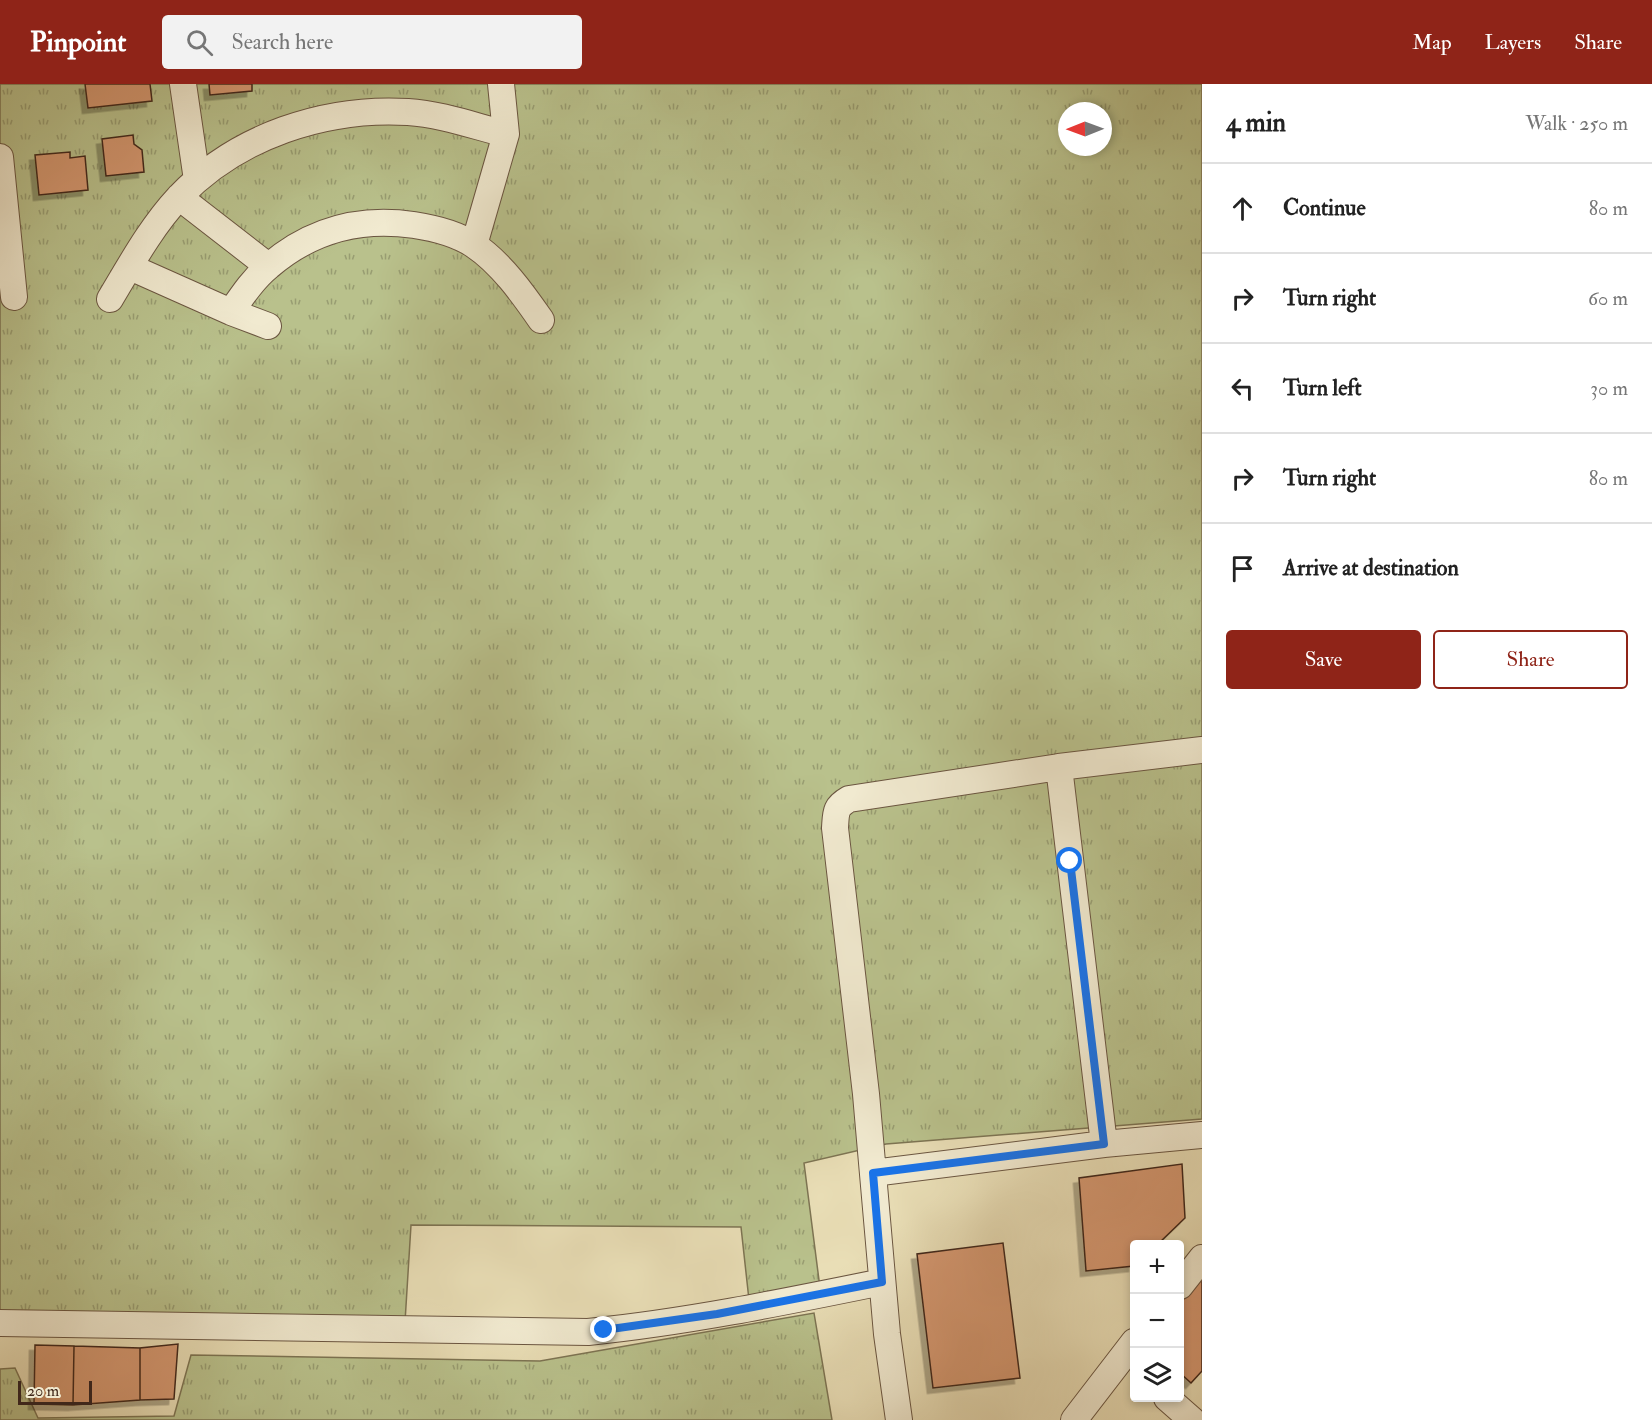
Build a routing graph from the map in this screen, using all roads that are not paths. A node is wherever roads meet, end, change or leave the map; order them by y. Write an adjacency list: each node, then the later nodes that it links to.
1 (183, 84): 5 (street)
2 (501, 84): 3 (street)
3 (506, 134): 5 (street); 8 (street)
4 (0, 157): 7 (street)
5 (197, 180): 6 (street)
6 (179, 197): 9 (street); 10 (street)
7 (3, 216): 11 (street)
8 (474, 245): 9 (street); 14 (street)
9 (268, 266): 13 (street)
10 (130, 267): 12 (street); 13 (street)
11 (14, 297)
12 (110, 299)
13 (231, 312): 15 (street)
14 (541, 320)
15 (268, 326)
16 (1202, 750): 17 (street)
17 (1059, 767): 19 (street); 20 (street)
18 (1202, 1135): 19 (street)
19 (1104, 1144): 20 (street)
20 (873, 1173): 23 (street)
21 (1202, 1258): 22 (street)
22 (1184, 1280)
23 (882, 1282): 24 (street); 27 (street)
24 (0, 1323)
25 (1130, 1356): 28 (street)
26 (1172, 1402): 29 (street)
27 (899, 1420)
28 (1074, 1420)
29 (1192, 1420)

